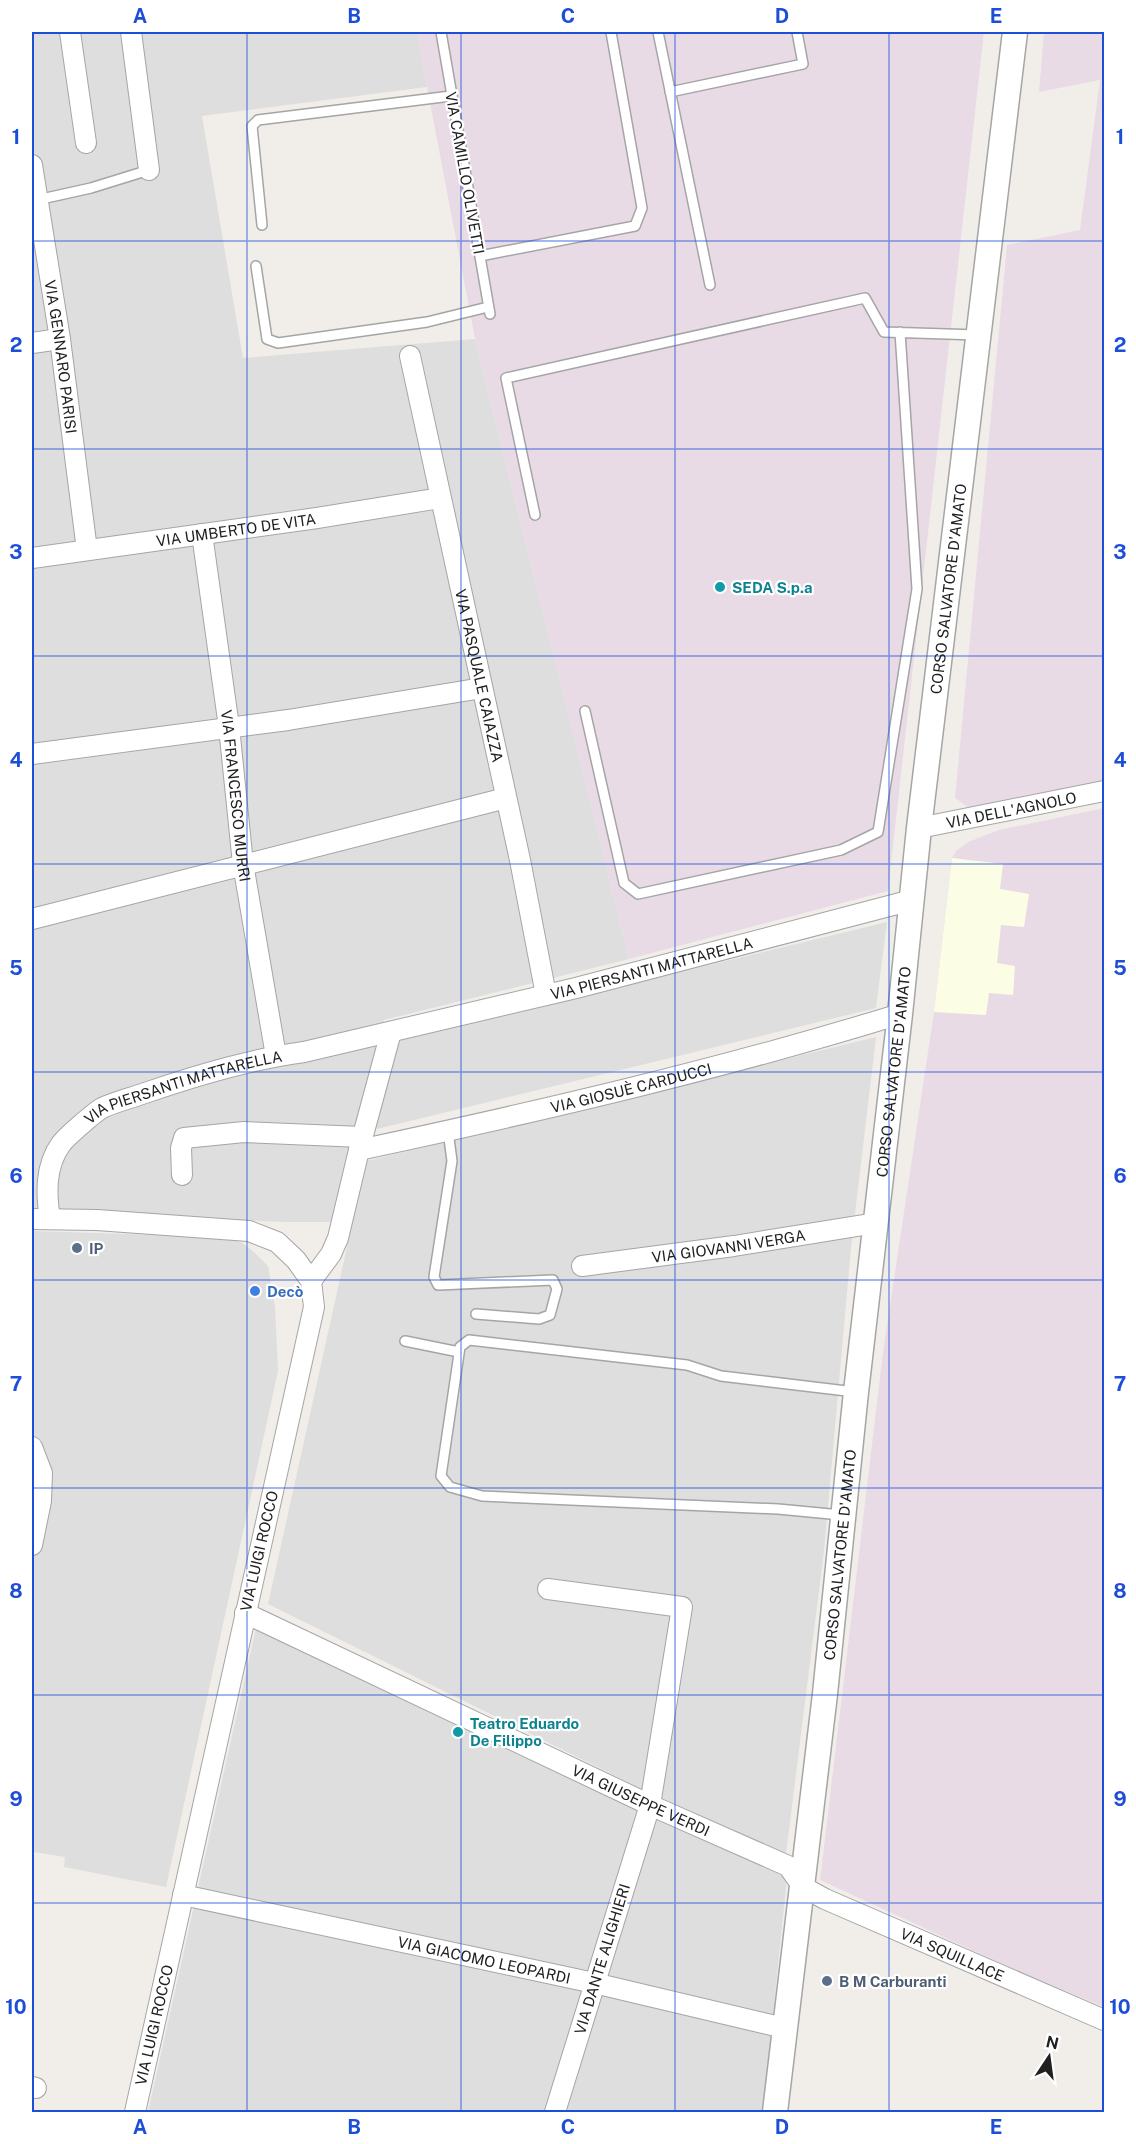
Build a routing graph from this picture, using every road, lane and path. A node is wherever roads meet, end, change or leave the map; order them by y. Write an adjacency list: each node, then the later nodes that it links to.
1 (70, 32): 10 (street)
2 (131, 32): 12 (street)
3 (441, 32): 9 (lane, VIA CAMILLO OLIVETTI)
4 (612, 32): 15 (lane)
5 (658, 32): 8 (lane)
6 (796, 32): 8 (lane)
7 (1015, 32): 19 (street, CORSO SALVATORE D'AMATO)
8 (670, 92): 17 (lane)
9 (451, 96): 14 (lane); 15 (lane, VIA CAMILLO OLIVETTI)
10 (86, 143)
11 (32, 165): 13 (street, VIA GENNARO PARISI)
12 (149, 170): 13 (lane)
13 (37, 200): 20 (street, VIA GENNARO PARISI)
14 (262, 225)
15 (480, 256): 16 (lane, VIA CAMILLO OLIVETTI)
16 (256, 266)
17 (710, 285)
18 (900, 332): 19 (lane); 24 (lane); 29 (lane)
19 (978, 335): 34 (street, CORSO SALVATORE D'AMATO)
20 (60, 339): 21 (street); 26 (street, VIA GENNARO PARISI)
21 (32, 344)
22 (410, 356): 23 (street, VIA PASQUALE CAIAZZA)
23 (441, 498): 25 (street, VIA UMBERTO DE VITA); 28 (street, VIA PASQUALE CAIAZZA)
24 (535, 515)
25 (202, 534): 26 (street, VIA UMBERTO DE VITA); 30 (street, VIA FRANCESCO MURRI)
26 (87, 550): 27 (street, VIA UMBERTO DE VITA)
27 (32, 558)
28 (482, 688): 30 (street); 33 (street, VIA PASQUALE CAIAZZA)
29 (585, 711)
30 (230, 728): 31 (street); 35 (street, VIA FRANCESCO MURRI)
31 (32, 754)
32 (1104, 791): 34 (street, VIA DELL'AGNOLO)
33 (506, 798): 35 (street); 38 (street, VIA PASQUALE CAIAZZA)
34 (919, 828): 36 (street, CORSO SALVATORE D'AMATO)
35 (243, 864): 37 (street); 41 (street, VIA FRANCESCO MURRI)
36 (912, 900): 38 (street, VIA PIERSANTI MATTARELLA); 39 (street, CORSO SALVATORE D'AMATO)
37 (32, 919)
38 (546, 995): 40 (street, VIA PIERSANTI MATTARELLA)
39 (900, 1014): 42 (street, VIA GIOSUÈ CARDUCCI); 46 (street, CORSO SALVATORE D'AMATO)
40 (391, 1032): 41 (street, VIA PIERSANTI MATTARELLA); 43 (street)
41 (276, 1056): 45 (street, VIA PIERSANTI MATTARELLA)
42 (448, 1131): 43 (street, VIA GIOSUÈ CARDUCCI); 49 (lane)
43 (360, 1143): 44 (street, VIA GIOSUÈ CARDUCCI); 48 (street)
44 (182, 1175)
45 (41, 1219): 48 (street)
46 (876, 1223): 47 (street, VIA GIOVANNI VERGA); 52 (street, CORSO SALVATORE D'AMATO)
47 (582, 1266)
48 (311, 1281): 57 (street, VIA LUIGI ROCCO)
49 (476, 1314)
50 (405, 1341): 51 (lane)
51 (459, 1352): 52 (lane); 54 (lane)
52 (856, 1392): 54 (street, CORSO SALVATORE D'AMATO)
53 (32, 1447): 55 (street)
54 (843, 1515): 59 (street, CORSO SALVATORE D'AMATO)
55 (32, 1545)
56 (548, 1588): 58 (street, VIA DANTE ALIGHIERI)
57 (245, 1613): 58 (street, VIA GIUSEPPE VERDI); 60 (street, VIA LUIGI ROCCO)
58 (650, 1805): 59 (street, VIA GIUSEPPE VERDI); 61 (street, VIA DANTE ALIGHIERI)
59 (803, 1887): 62 (street, VIA SQUILLACE); 63 (street, CORSO SALVATORE D'AMATO)
60 (183, 1895): 61 (street, VIA GIACOMO LEOPARDI); 64 (street, VIA LUIGI ROCCO)
61 (594, 1983): 63 (street, VIA GIACOMO LEOPARDI); 65 (street, VIA DANTE ALIGHIERI)
62 (1104, 2020)
63 (784, 2028): 66 (street, CORSO SALVATORE D'AMATO)
64 (139, 2112)
65 (555, 2112)
66 (775, 2112)

